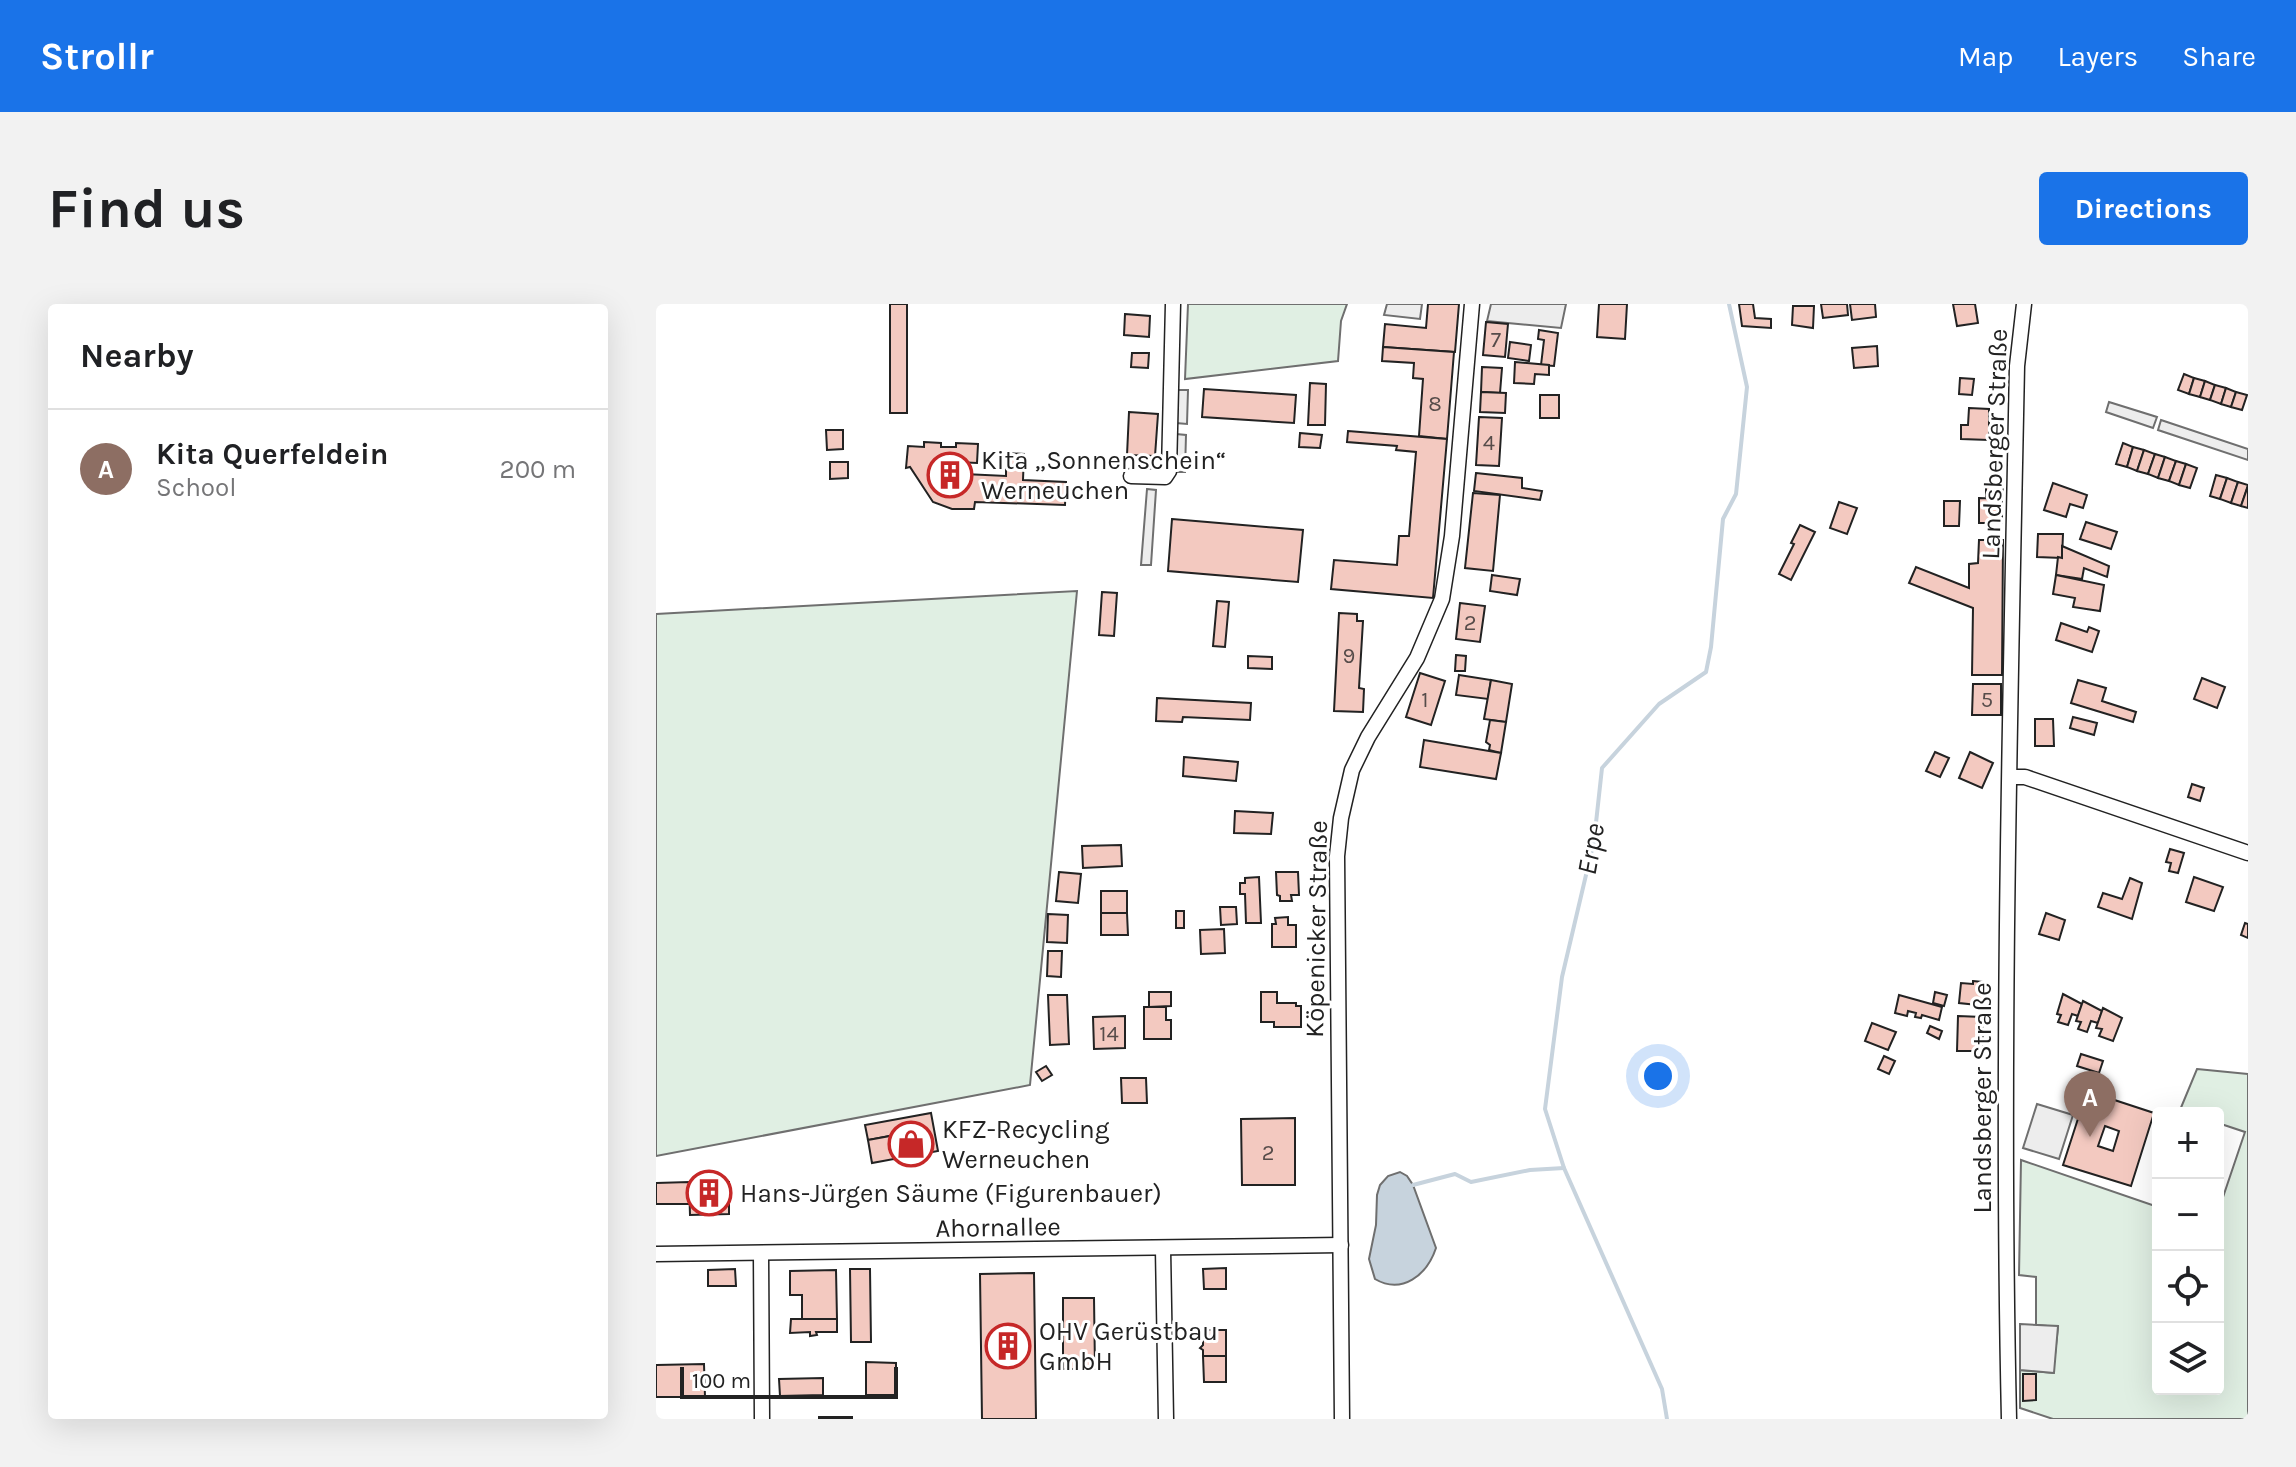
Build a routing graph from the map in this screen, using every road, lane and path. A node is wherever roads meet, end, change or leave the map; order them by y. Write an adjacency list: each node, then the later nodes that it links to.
1 (1173, 304): 4 (street)
2 (1472, 304): 7 (street, Köpenicker Straße)
3 (2024, 304): 5 (street, Landsberger Straße)
4 (1131, 476)
5 (2010, 777): 6 (street); 14 (street, Landsberger Straße)
6 (2248, 853)
7 (1341, 1245): 8 (street, Ahornallee); 13 (street, Köpenicker Straße)
8 (1163, 1249): 9 (street, Ahornallee); 12 (street)
9 (761, 1253): 10 (street, Ahornallee); 11 (street)
10 (656, 1254)
11 (762, 1419)
12 (1166, 1419)
13 (1342, 1419)
14 (2009, 1419)

